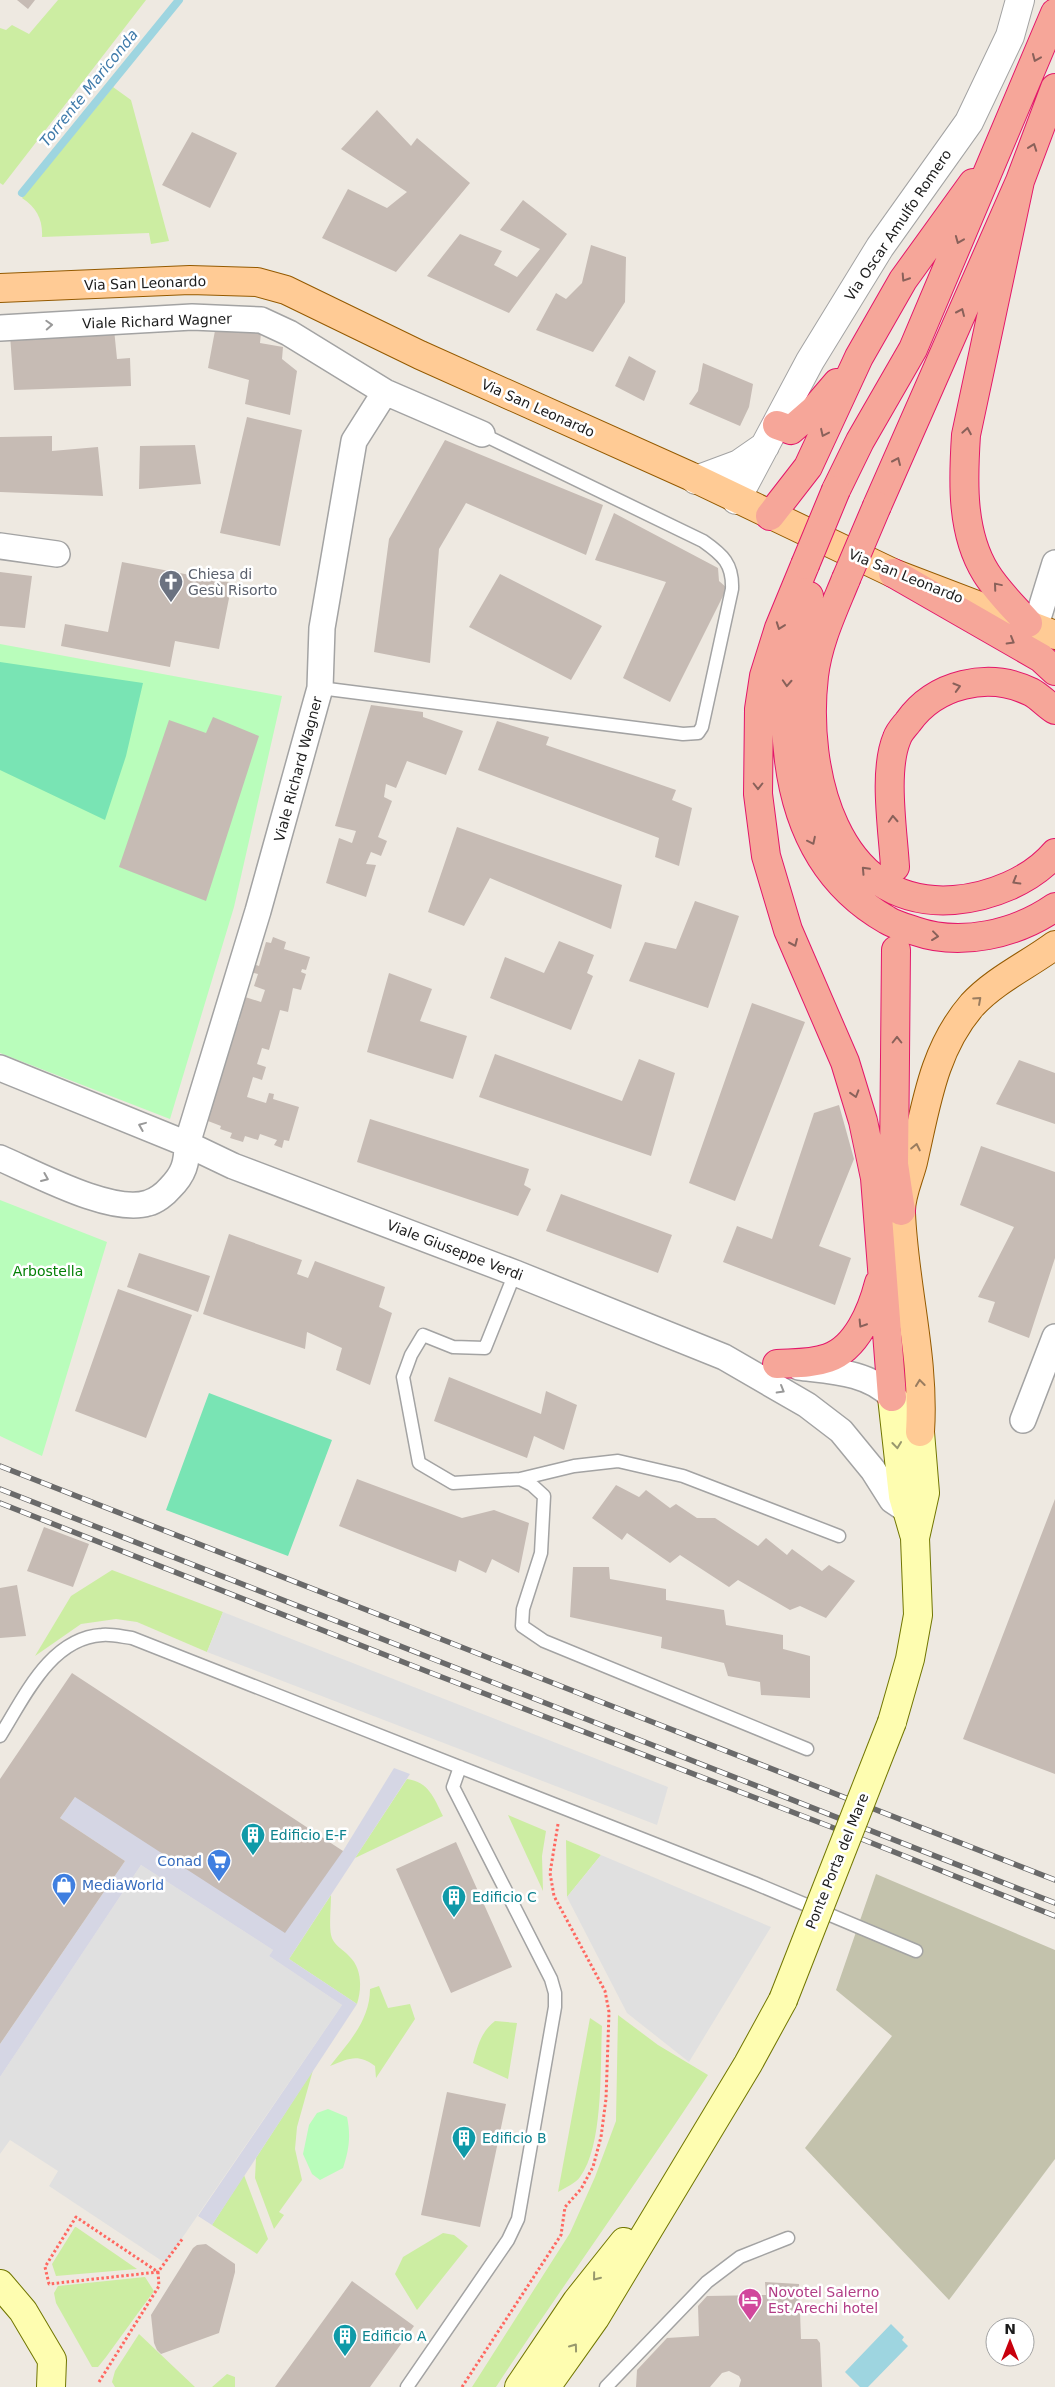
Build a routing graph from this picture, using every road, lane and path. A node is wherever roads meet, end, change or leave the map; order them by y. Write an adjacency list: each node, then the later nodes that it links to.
1 (1020, 0): 11 (street, Via Oscar Amulfo Romero)
2 (1055, 14): 4 (highway, one-way to 4)
3 (1055, 88): 5 (highway, one-way to 3)
4 (995, 154): 8 (highway, one-way to 8); 18 (highway, one-way to 18, bridge)
5 (1020, 182): 20 (highway, one-way to 5); 25 (highway, one-way to 5, bridge)
6 (0, 288): 12 (main road, Via San Leonardo)
7 (0, 328): 9 (street, Viale Richard Wagner, one-way to 9)
8 (859, 357): 11 (highway); 14 (highway, one-way to 14)
9 (385, 392): 10 (street, Viale Richard Wagner); 22 (street, Viale Richard Wagner)
10 (482, 434): 22 (lane)
11 (771, 435): 12 (street, Via Oscar Amulfo Romero); 13 (street, Via Oscar Amulfo Romero)
12 (696, 480): 13 (main road, Via San Leonardo)
13 (736, 500): 14 (main road, Via San Leonardo)
14 (770, 516): 19 (main road, Via San Leonardo)
15 (0, 546): 16 (street)
16 (57, 554)
17 (1055, 563): 20 (street)
18 (812, 567): 27 (highway, one-way to 27); 34 (highway, one-way to 34)
19 (893, 573): 20 (main road, Via San Leonardo); 21 (highway, one-way to 21)
20 (1039, 629)
21 (1055, 671)
22 (320, 688): 31 (street, Viale Richard Wagner)
23 (1055, 710): 25 (highway, one-way to 23)
24 (1055, 853): 25 (highway, one-way to 25)
25 (893, 878): 26 (highway)
26 (1055, 886)
27 (1055, 907)
28 (1055, 945): 33 (main road, one-way to 28)
29 (896, 950): 33 (highway, one-way to 29)
30 (0, 1068): 31 (street, Viale Giuseppe Verdi, one-way to 30)
31 (187, 1144): 32 (street, one-way to 31); 35 (street, Viale Giuseppe Verdi)
32 (0, 1158)
33 (901, 1211): 41 (main road, one-way to 33)
34 (882, 1262): 38 (highway, one-way to 38); 39 (highway)
35 (516, 1273): 37 (street, Viale Giuseppe Verdi); 42 (lane)
36 (1055, 1338): 40 (street)
37 (724, 1357): 38 (street, Viale Giuseppe Verdi); 43 (street, Viale Giuseppe Verdi, one-way to 43)
38 (777, 1364): 39 (street, Viale Giuseppe Verdi)
39 (892, 1397): 41 (main road); 43 (main road, one-way to 43)
40 (1023, 1420)
41 (920, 1432): 45 (main road)
42 (520, 1479): 44 (lane); 47 (lane)
43 (907, 1510): 45 (main road)
44 (839, 1536)
45 (915, 1538): 51 (main road, Ponte Porta del Mare, bridge)
46 (0, 1736): 48 (lane)
47 (807, 1749)
48 (460, 1767): 49 (lane); 59 (lane)
49 (561, 1807): 50 (lane); 60 (path)
50 (916, 1952)
51 (692, 2157): 61 (main road, one-way to 61); 62 (main road, one-way to 51)
52 (183, 2238): 54 (path)
53 (788, 2238): 63 (lane)
54 (158, 2272): 54 (path); 57 (path)
55 (0, 2284): 56 (main road)
56 (52, 2360): 57 (main road); 58 (main road)
57 (87, 2384)
58 (51, 2387)
59 (407, 2387)
60 (462, 2387)
61 (519, 2387)
62 (546, 2387)
63 (606, 2387)

